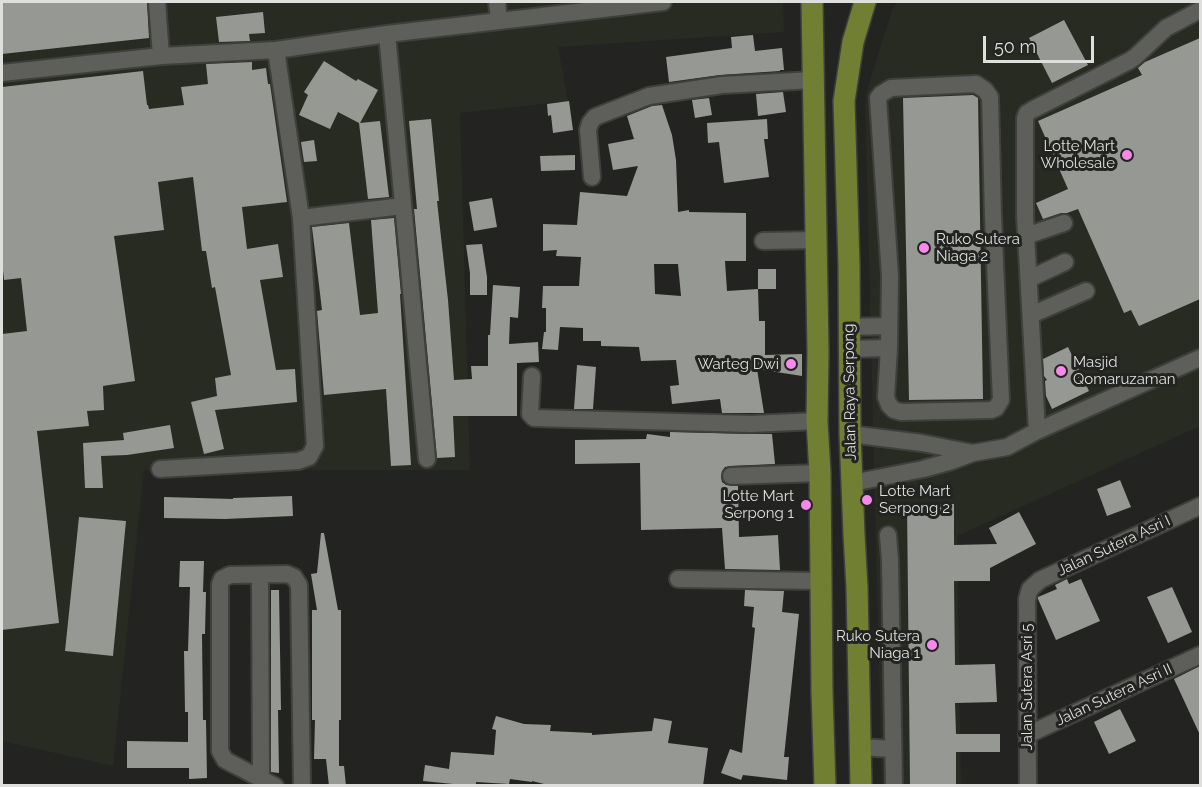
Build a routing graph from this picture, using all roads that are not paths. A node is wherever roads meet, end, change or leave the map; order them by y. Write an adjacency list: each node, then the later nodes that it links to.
1 (157, 2): 10 (street)
2 (497, 2): 7 (street)
3 (663, 2): 7 (street)
4 (812, 2): 12 (main road, Jalan Raya Serpong)
5 (865, 2): 25 (main road, Jalan Raya Serpong)
6 (1200, 10): 17 (street)
7 (499, 21): 8 (street)
8 (387, 34): 9 (street); 14 (street)
9 (276, 50): 10 (street); 15 (street)
10 (161, 57): 11 (street)
11 (2, 73)
12 (814, 80): 13 (street); 18 (main road, Jalan Raya Serpong)
13 (592, 177)
14 (403, 206): 15 (street); 34 (street)
15 (301, 218): 35 (street)
16 (1064, 223): 17 (street)
17 (1026, 236): 21 (street)
18 (817, 240): 19 (street); 30 (main road, Jalan Raya Serpong)
19 (763, 241)
20 (1065, 262): 21 (street)
21 (1029, 279): 23 (street)
22 (1086, 291): 23 (street)
23 (1030, 315): 31 (street)
24 (888, 326): 25 (street); 26 (street); 26 (street)
25 (849, 327): 27 (main road, Jalan Raya Serpong)
26 (889, 348): 27 (street)
27 (849, 349): 32 (main road, Jalan Raya Serpong)
28 (1200, 358): 31 (street)
29 (532, 376): 30 (street)
30 (817, 421): 36 (main road, Jalan Raya Serpong)
31 (1037, 431): 33 (street)
32 (850, 434): 33 (street); 38 (main road, Jalan Raya Serpong)
33 (973, 453): 38 (street)
34 (428, 459)
35 (160, 469)
36 (819, 473): 37 (street); 43 (main road, Jalan Raya Serpong)
37 (731, 476)
38 (852, 483): 47 (main road, Jalan Raya Serpong)
39 (1200, 506): 44 (street, Jalan Sutera Asri I)
40 (888, 535): 48 (street)
41 (260, 575): 49 (street); 49 (street); 50 (street)
42 (678, 579): 43 (street)
43 (820, 581): 51 (main road, Jalan Raya Serpong)
44 (1030, 588): 46 (street, Jalan Sutera Asri 5)
45 (1200, 655): 46 (street, Jalan Sutera Asri II)
46 (1027, 735): 54 (street, Jalan Sutera Asri 5)
47 (860, 747): 48 (street); 52 (main road, Jalan Raya Serpong)
48 (893, 749): 53 (street)
49 (268, 781)
50 (302, 786)
51 (825, 786)
52 (861, 786)
53 (894, 786)
54 (1028, 786)

